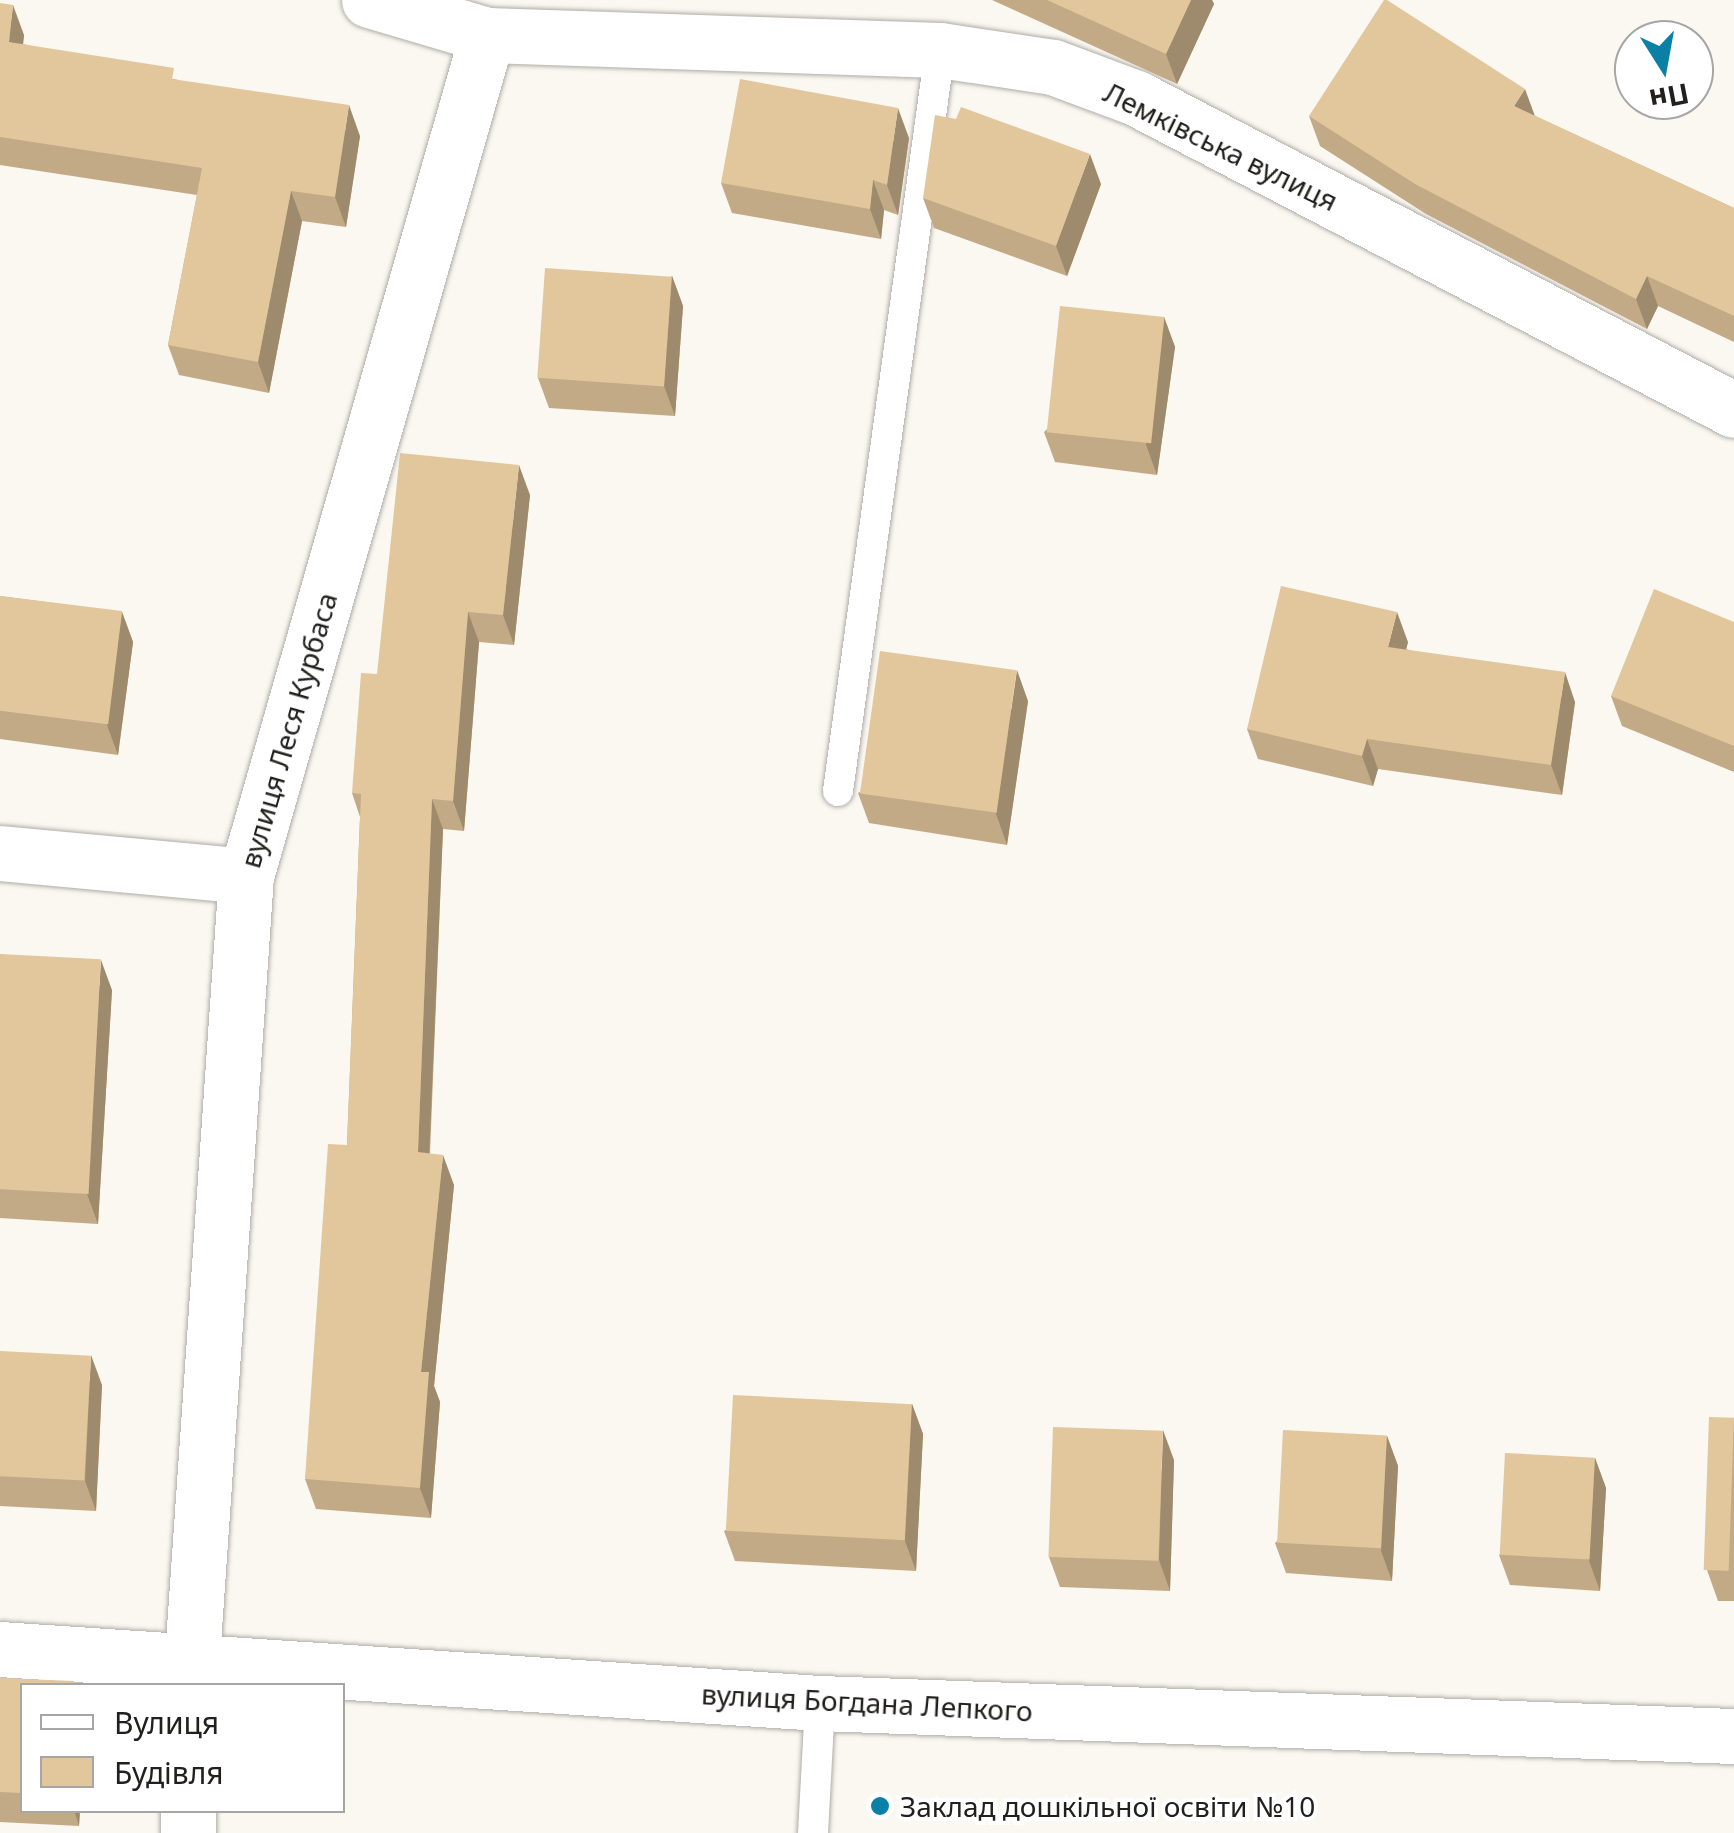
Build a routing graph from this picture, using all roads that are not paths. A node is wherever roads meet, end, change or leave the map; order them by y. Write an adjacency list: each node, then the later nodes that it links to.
1 (369, 0): 2 (street, Лемківська вулиця)
2 (487, 34): 3 (street, Лемківська вулиця); 7 (street, вулиця Леся Курбаса)
3 (940, 50): 4 (street, Лемківська вулиця); 5 (lane)
4 (1734, 410)
5 (838, 790)
6 (0, 853): 7 (street)
7 (246, 876): 9 (street, вулиця Леся Курбаса)
8 (0, 1649): 9 (street, вулиця Богдана Лепкого)
9 (190, 1672): 10 (street, вулиця Богдана Лепкого)
10 (820, 1702): 11 (street, вулиця Богдана Лепкого); 12 (lane)
11 (1734, 1736)
12 (813, 1833)

